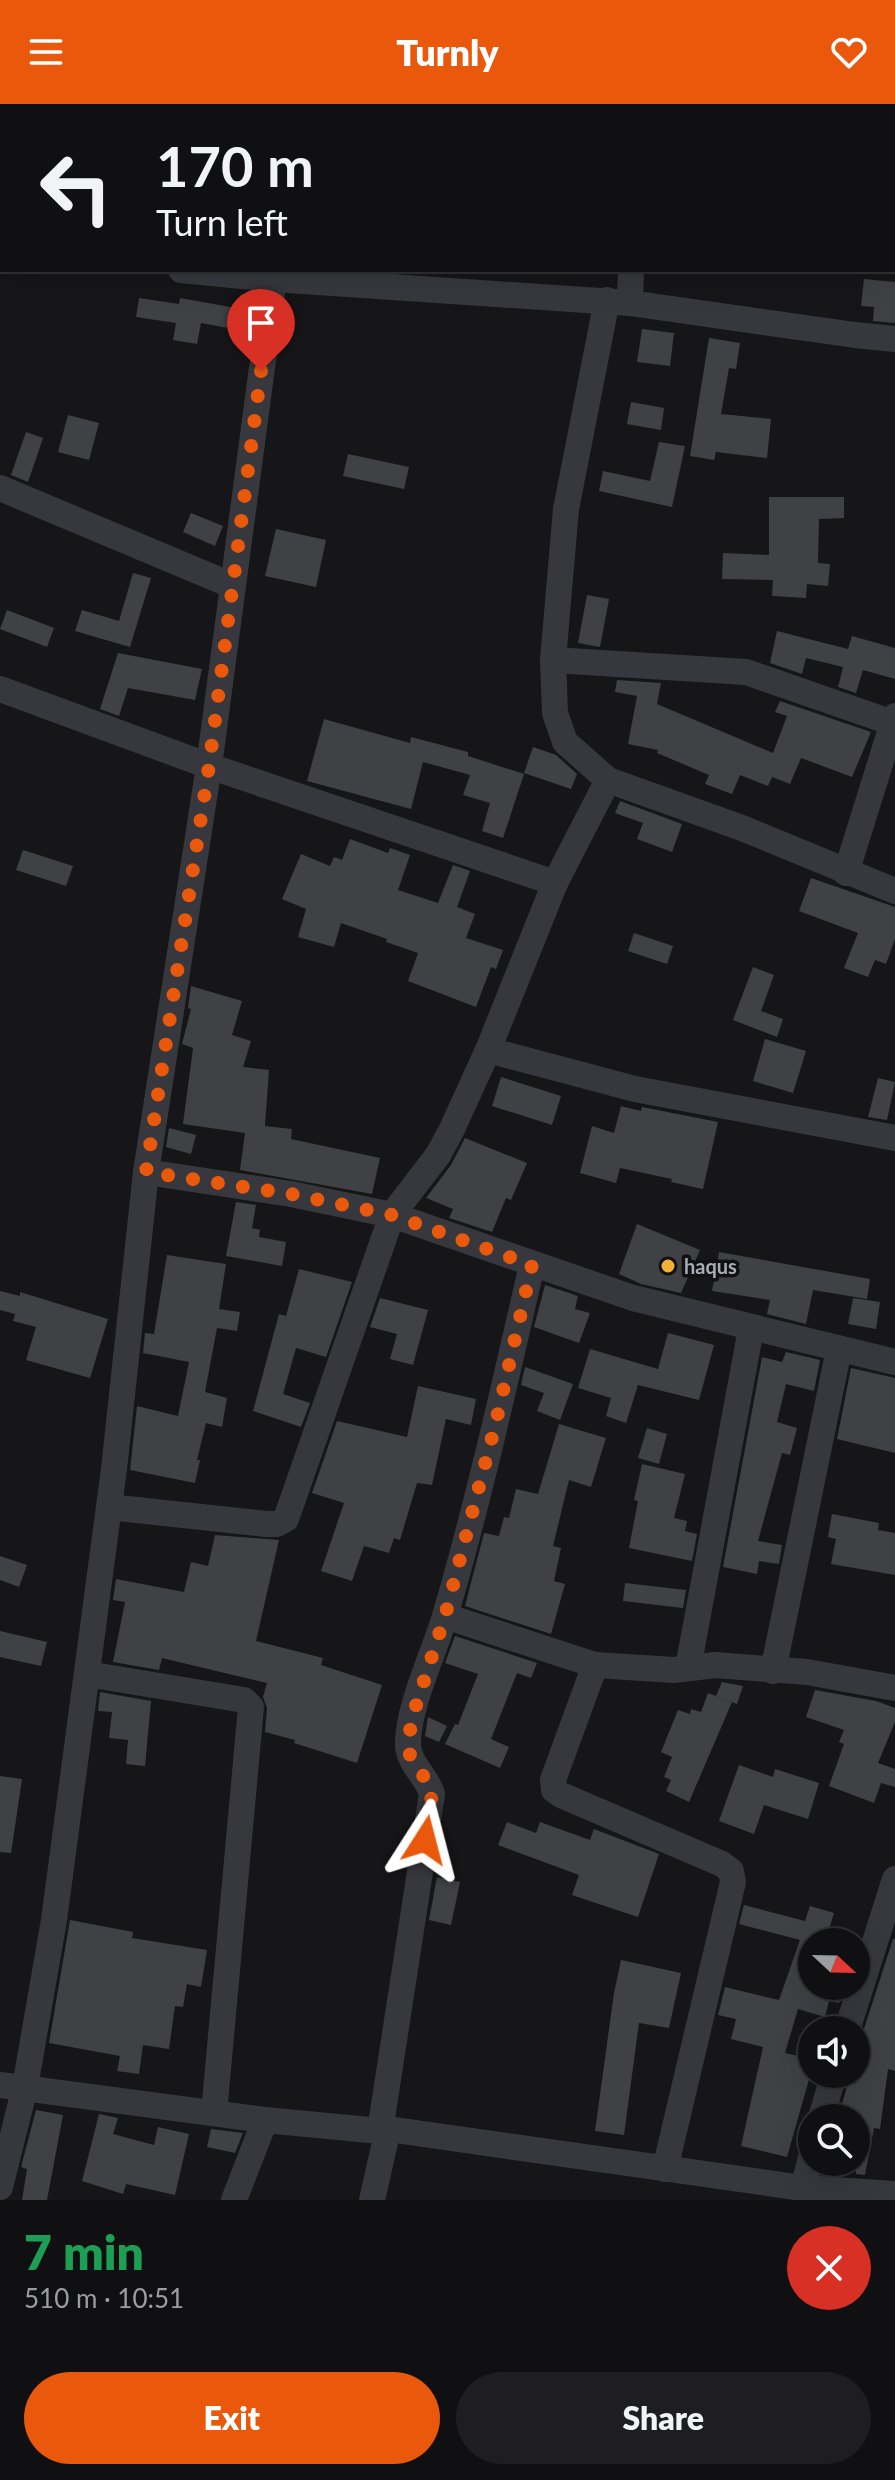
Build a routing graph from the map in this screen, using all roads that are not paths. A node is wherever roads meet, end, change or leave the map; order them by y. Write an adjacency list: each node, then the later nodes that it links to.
1 (228, 272): 3 (street)
2 (630, 272): 4 (street)
3 (274, 274): 4 (street); 7 (street)
4 (618, 302): 5 (street); 8 (street)
5 (895, 339)
6 (0, 488): 7 (street)
7 (231, 585): 11 (street)
8 (553, 660): 10 (street); 12 (street)
9 (0, 689): 11 (street)
10 (894, 719): 13 (street)
11 (209, 766): 14 (street); 18 (street)
12 (608, 780): 13 (street); 14 (street)
13 (846, 873): 15 (street)
14 (555, 883): 16 (street)
15 (895, 891)
16 (488, 1050): 17 (street); 19 (street)
17 (895, 1138)
18 (146, 1172): 19 (street); 24 (street)
19 (392, 1215): 20 (street); 24 (street)
20 (532, 1265): 21 (street); 25 (street)
21 (751, 1329): 22 (street); 27 (street)
22 (839, 1349): 23 (street); 28 (street)
23 (895, 1362)
24 (109, 1507): 29 (street)
25 (445, 1616): 26 (street); 36 (street)
26 (595, 1665): 27 (street); 37 (street)
27 (688, 1668): 28 (street)
28 (773, 1671): 30 (street)
29 (87, 1674): 33 (street); 34 (street)
30 (895, 1688)
31 (895, 1879): 32 (street)
32 (851, 2016)
33 (12, 2086): 34 (street); 39 (street)
34 (214, 2113): 35 (street)
35 (265, 2120): 36 (street); 42 (street)
36 (384, 2130): 37 (street); 43 (street)
37 (665, 2169): 40 (street)
38 (806, 2176): 40 (street)
39 (0, 2187)
40 (803, 2188): 41 (street)
41 (895, 2194)
42 (234, 2200)
43 (372, 2200)

